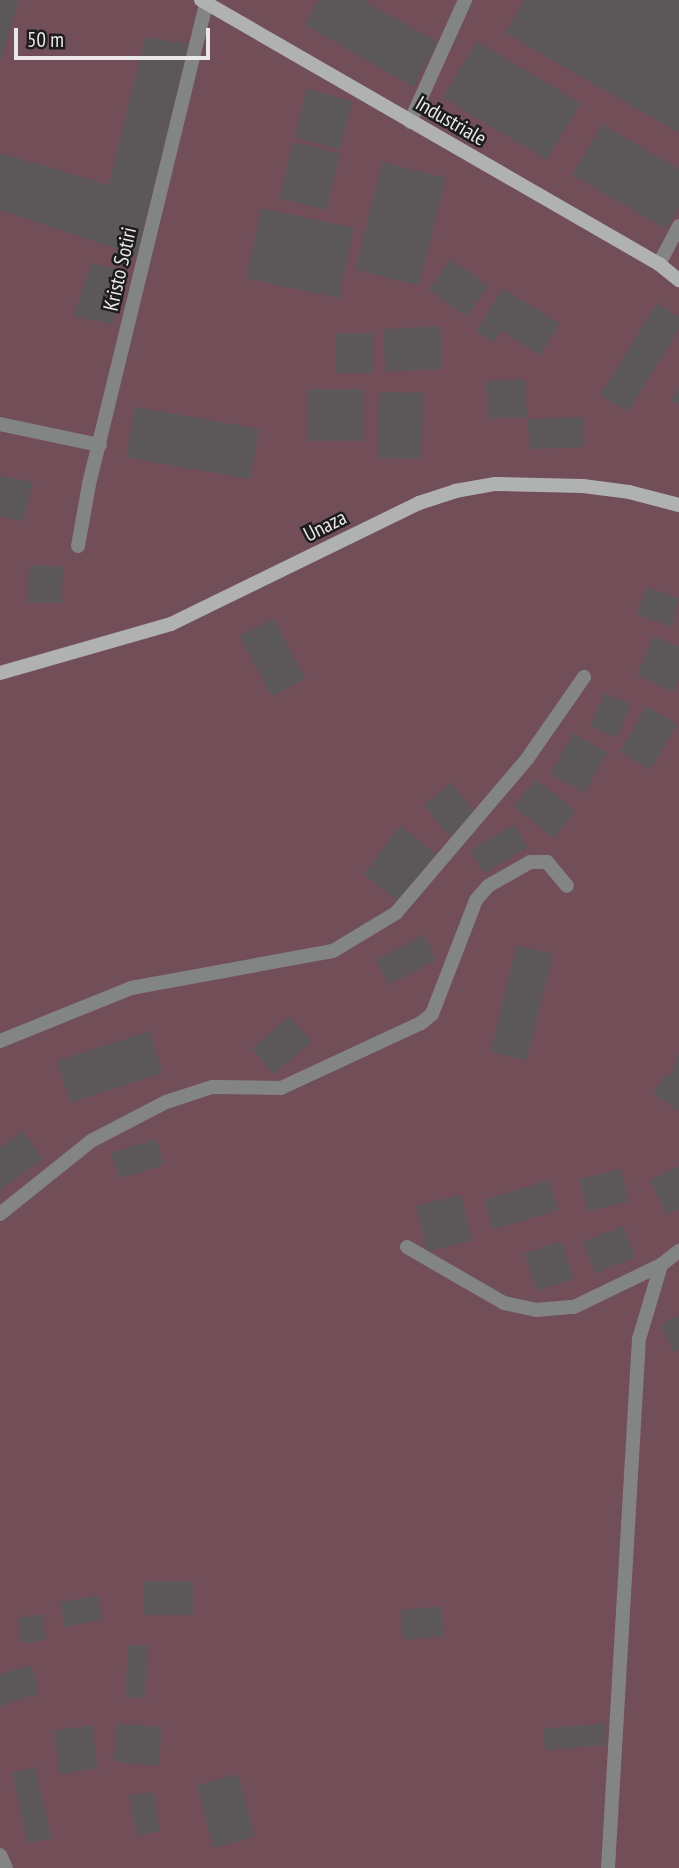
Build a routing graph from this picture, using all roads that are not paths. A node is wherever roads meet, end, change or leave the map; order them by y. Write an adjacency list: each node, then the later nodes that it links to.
1 (465, 0): 3 (street)
2 (203, 1): 3 (main road, Industriale); 8 (street, Kristo Sotiri)
3 (410, 122): 5 (main road, Industriale)
4 (679, 226): 5 (street)
5 (659, 264): 6 (main road, Industriale)
6 (679, 280)
7 (0, 424): 8 (street)
8 (100, 445): 10 (street, Kristo Sotiri)
9 (679, 505): 11 (main road, Unaza)
10 (78, 546)
11 (0, 673)
12 (584, 677): 14 (street)
13 (567, 886): 15 (street)
14 (0, 1041)
15 (0, 1214)
16 (407, 1247): 18 (street)
17 (679, 1251): 18 (street)
18 (661, 1265): 21 (street)
19 (0, 1855): 20 (street)
20 (6, 1868)
21 (608, 1868)

